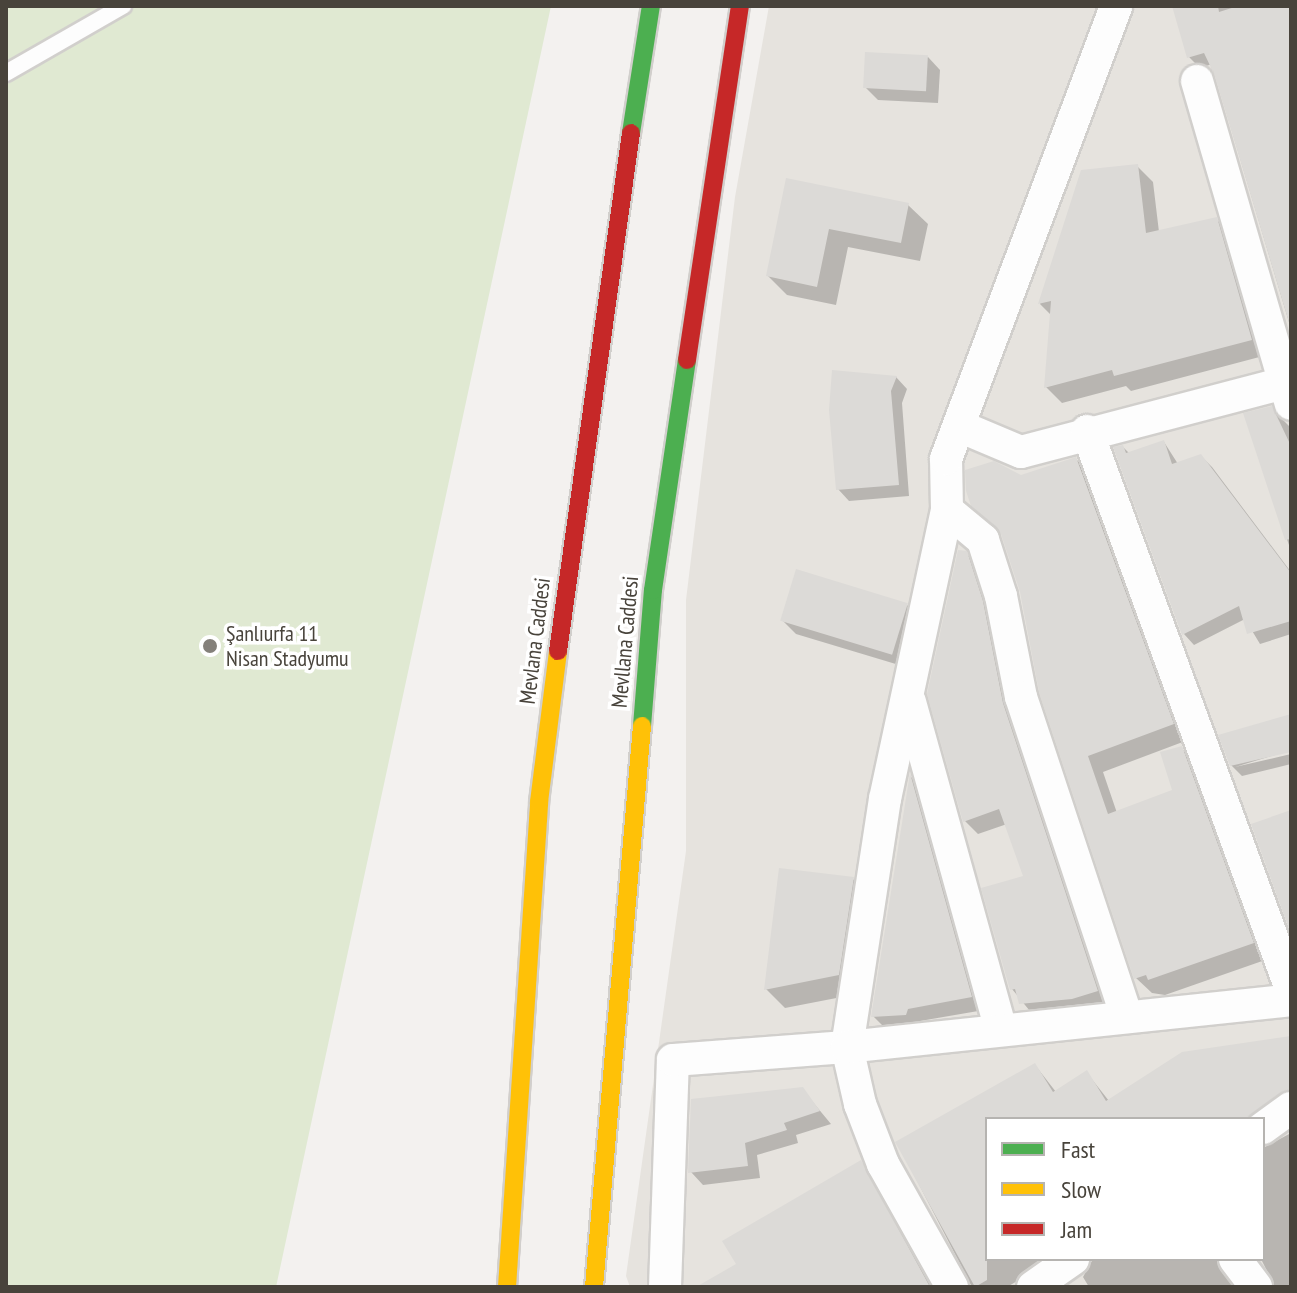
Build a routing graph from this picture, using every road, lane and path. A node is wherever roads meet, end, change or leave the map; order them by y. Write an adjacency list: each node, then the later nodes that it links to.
1 (123, 6): 5 (lane)
2 (651, 6): 20 (main road, Mevlana Caddesi)
3 (740, 6): 21 (main road, Mevllana Caddesi)
4 (1116, 6): 8 (street)
5 (6, 73)
6 (1197, 81): 7 (street)
7 (1288, 390): 9 (street)
8 (959, 426): 9 (street); 10 (street)
9 (1087, 431): 12 (street)
10 (947, 510): 11 (street); 14 (street)
11 (908, 696): 15 (street); 16 (street)
12 (1291, 989)
13 (1291, 1000): 14 (street)
14 (1127, 1017): 15 (street)
15 (1001, 1030): 16 (street)
16 (847, 1047): 22 (street); 23 (street)
17 (1291, 1108): 18 (street)
18 (1265, 1127)
19 (1236, 1261): 24 (street)
20 (507, 1287)
21 (594, 1287)
22 (665, 1287)
23 (952, 1287)
24 (1256, 1287)

